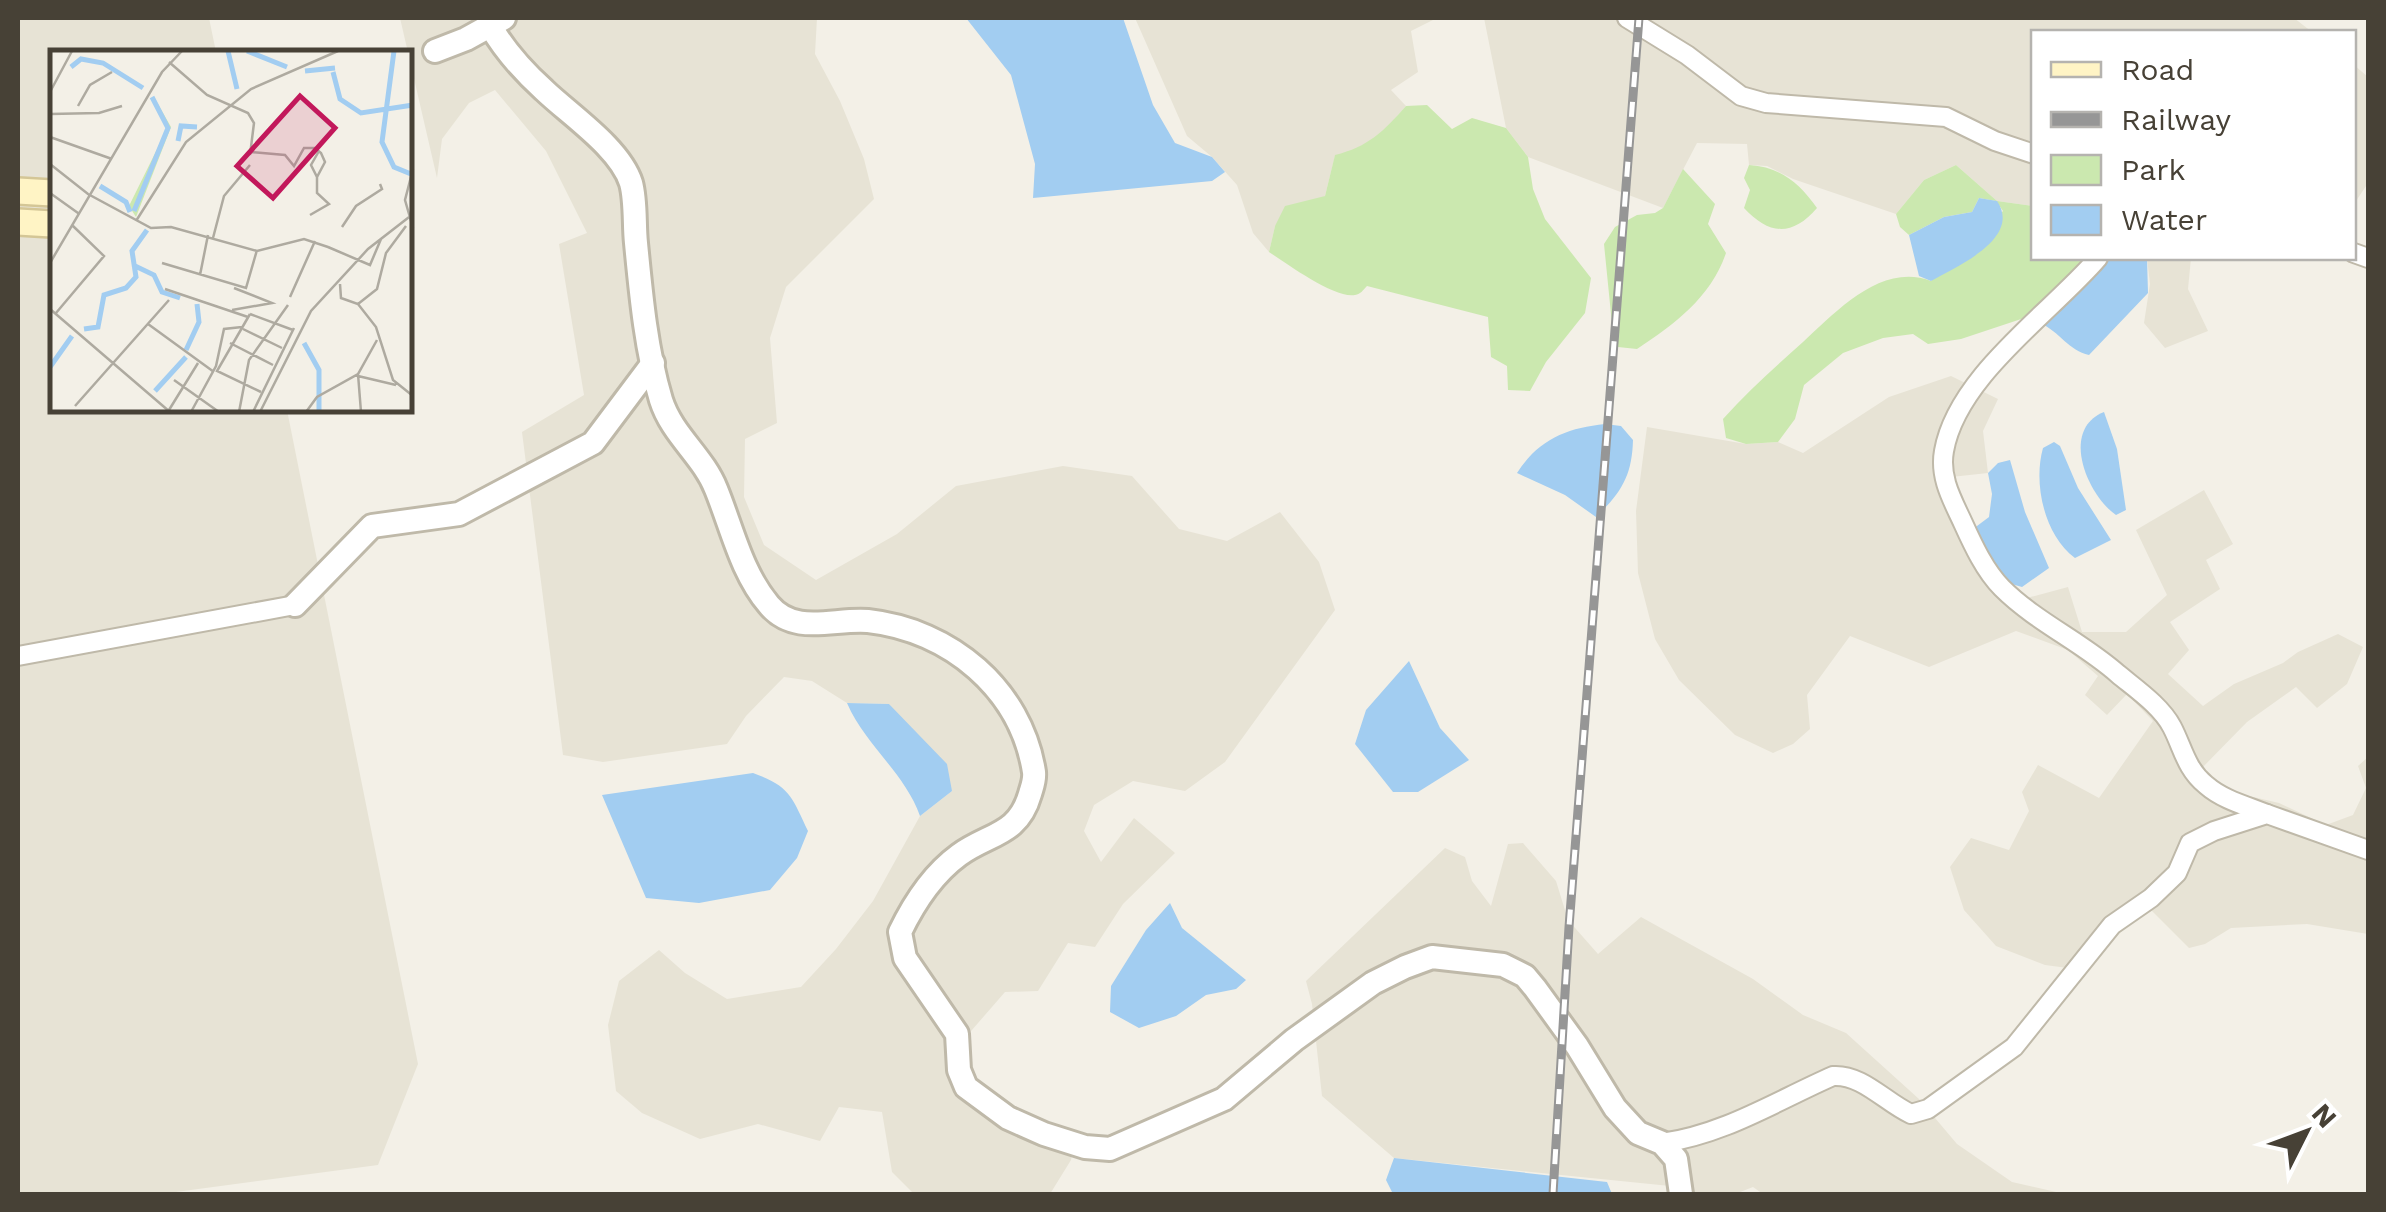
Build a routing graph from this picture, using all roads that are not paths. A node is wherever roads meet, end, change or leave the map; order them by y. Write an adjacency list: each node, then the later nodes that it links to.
1 (1626, 18): 4 (street)
2 (497, 22): 3 (street); 10 (street)
3 (435, 51)
4 (2031, 153)
5 (18, 191): 6 (main road)
6 (50, 192)
7 (18, 222): 8 (main road)
8 (50, 224)
9 (2096, 260): 13 (street)
10 (653, 363): 11 (street); 15 (street)
11 (295, 605): 12 (street)
12 (18, 656)
13 (2268, 814): 14 (street); 15 (street)
14 (2368, 850)
15 (1662, 1143): 16 (street)
16 (1682, 1194)

